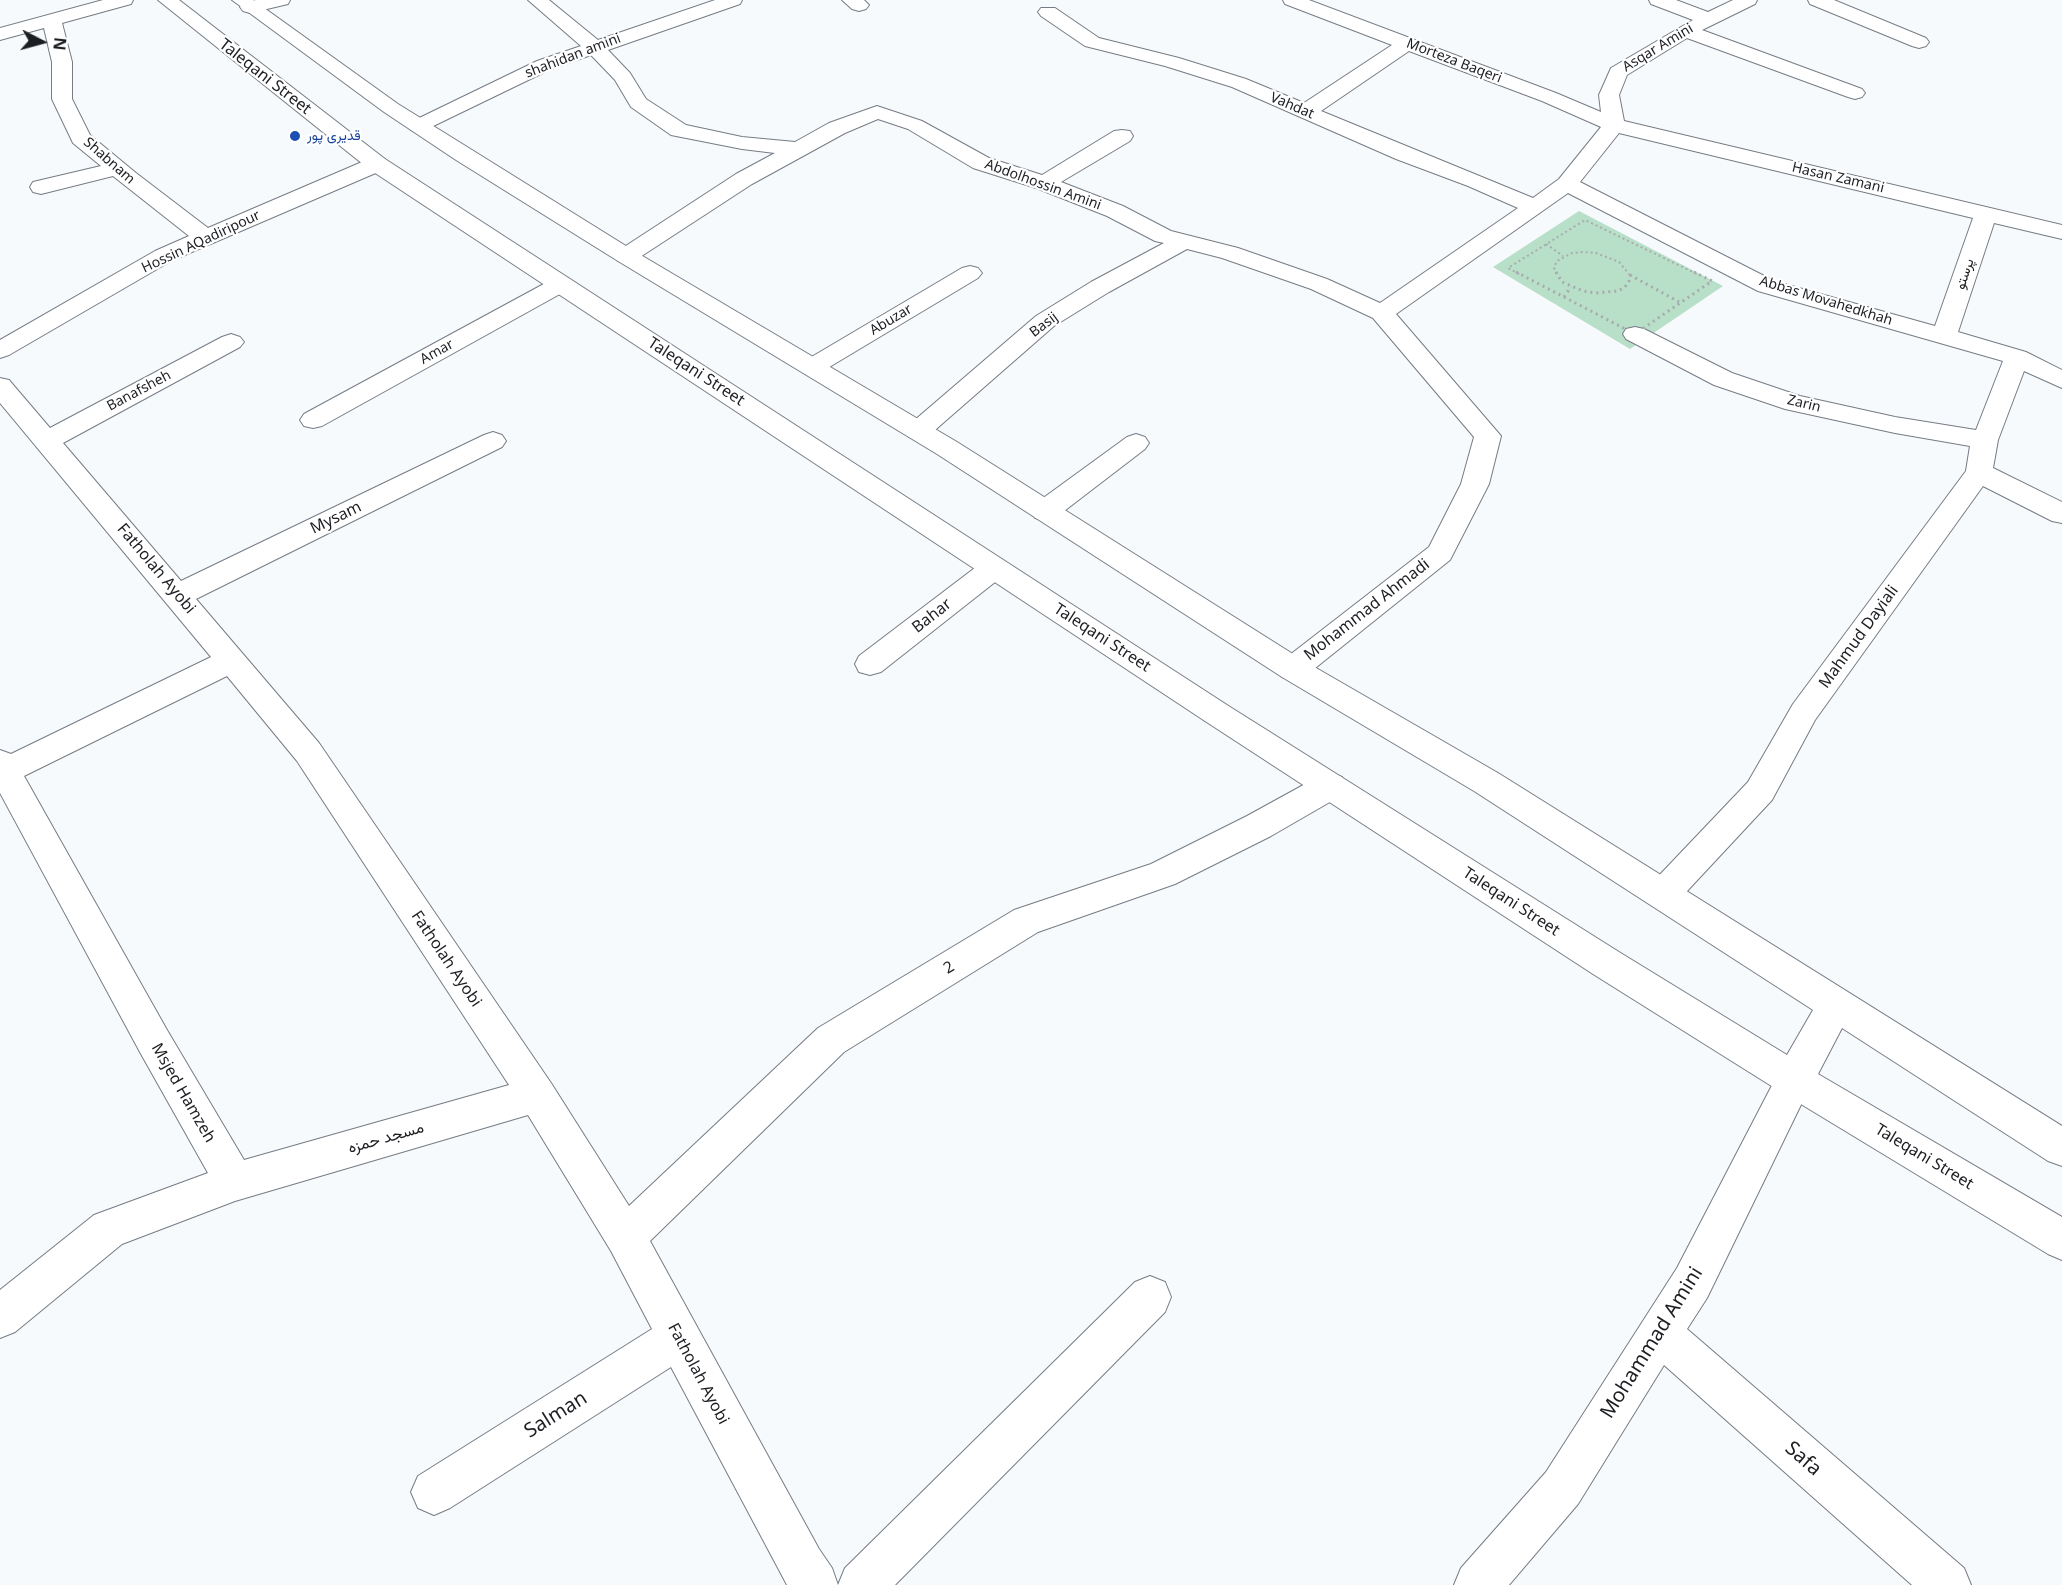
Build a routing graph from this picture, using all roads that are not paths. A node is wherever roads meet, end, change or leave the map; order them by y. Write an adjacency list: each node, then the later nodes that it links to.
1 (124, 0): 14 (street)
2 (167, 0): 19 (street, Taleqani Street)
3 (280, 0): 10 (street)
4 (537, 0): 20 (street)
5 (733, 0): 20 (street, shahidan amini)
6 (1292, 0): 11 (street, Morteza Baqeri)
7 (1658, 0): 13 (street)
8 (1748, 0): 13 (street, Asqar Amini)
9 (1816, 0): 17 (street)
10 (246, 3): 19 (street, Taleqani Street)
11 (1325, 5): 18 (street, Morteza Baqeri)
12 (1048, 12): 22 (street, Vahdat)
13 (1709, 18): 15 (street, Asqar Amini)
14 (52, 20): 16 (street); 28 (street, Shabnam)
15 (1685, 31): 21 (street); 23 (street, Asqar Amini)
16 (0, 34)
17 (1920, 42)
18 (1408, 43): 22 (street); 23 (street, Morteza Baqeri)
19 (261, 44): 24 (street, Taleqani Street); 27 (street, Taleqani Street)
20 (593, 46): 24 (street, shahidan amini); 26 (street)
21 (1855, 93)
22 (1306, 111): 32 (street, Vahdat)
23 (1614, 125): 30 (street); 33 (street, Hasan Zamani)
24 (418, 126): 37 (street, Taleqani Street)
25 (1122, 136): 29 (street)
26 (798, 149): 29 (street, Abdolhossin Amini); 37 (street, Abdolhossin Amini)
27 (376, 164): 35 (street, Hossin AQadiripour); 39 (street, Taleqani Street)
28 (116, 169): 31 (street); 35 (street, Shabnam)
29 (1044, 183): 36 (street, Abdolhossin Amini)
30 (1567, 184): 32 (street); 42 (street, Abbas Movahedkhah)
31 (41, 187)
32 (1535, 207): 40 (street)
33 (1986, 213): 34 (street, Hasan Zamani); 42 (street, پرستو)
34 (2062, 232)
35 (205, 237): 44 (street, Hossin AQadiripour)
36 (1185, 241): 40 (street, Abdolhossin Amini); 50 (street, Basij)
37 (626, 256): 46 (street, Taleqani Street)
38 (970, 273): 46 (street, Abuzar)
39 (561, 284): 49 (street, Amar); 58 (street, Taleqani Street)
40 (1382, 313): 62 (street, Mohammad Ahmadi)
41 (1635, 334): 52 (street, Zarin)
42 (1944, 336): 45 (street, Abbas Movahedkhah)
43 (231, 342): 51 (street, Banafsheh)
44 (0, 350)
45 (2017, 357): 47 (street, Abbas Movahedkhah); 52 (street, Mahmud Dayiali)
46 (812, 367): 50 (street, Taleqani Street)
47 (2062, 380)
48 (0, 386): 51 (street, Fatholah Ayobi)
49 (313, 420)
50 (918, 431): 56 (street, Taleqani Street)
51 (48, 440): 59 (street, Fatholah Ayobi)
52 (1984, 440): 55 (street, Mahmud Dayiali)
53 (493, 441): 59 (street, Mysam)
54 (1136, 443): 56 (street)
55 (1978, 472): 57 (street); 65 (street, Mahmud Dayiali)
56 (1045, 511): 62 (street, Taleqani Street)
57 (2062, 514)
58 (994, 568): 61 (street, Bahar); 64 (street, Taleqani Street)
59 (178, 596): 60 (street, Fatholah Ayobi)
60 (233, 660): 63 (street); 68 (street, Fatholah Ayobi)
61 (870, 664)
62 (1293, 669): 65 (street, Taleqani Street)
63 (3, 767): 70 (street, Msjed Hamzeh)
64 (1330, 786): 67 (street, Taleqani Street); 71 (street, 2)
65 (1663, 894): 66 (street, Taleqani Street)
66 (1836, 1004): 67 (street, Mohammad Amini); 69 (street, Taleqani Street)
67 (1794, 1080): 72 (street, Taleqani Street); 75 (street, Mohammad Amini)
68 (537, 1095): 70 (street, مسجد حمزه); 71 (street, Fatholah Ayobi)
69 (2062, 1148)
70 (235, 1182): 74 (street)
71 (625, 1237): 76 (street, Fatholah Ayobi)
72 (2062, 1240)
73 (1150, 1297): 79 (street)
74 (0, 1317)
75 (1660, 1334): 80 (street, Mohammad Amini); 81 (street, Safa)
76 (679, 1337): 77 (street, Salman); 78 (street, Fatholah Ayobi)
77 (434, 1492)
78 (815, 1585)
79 (862, 1585)
80 (1478, 1585)
81 (1947, 1585)

